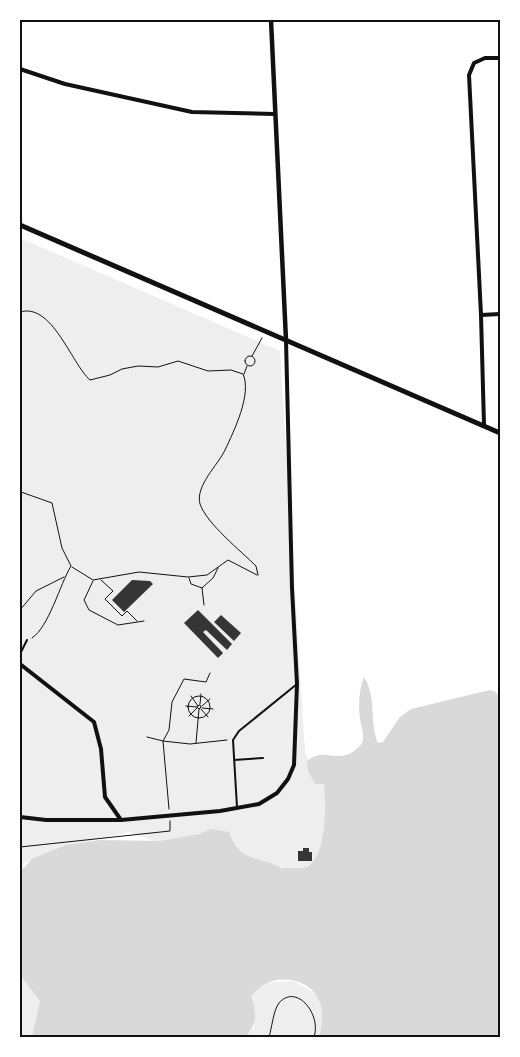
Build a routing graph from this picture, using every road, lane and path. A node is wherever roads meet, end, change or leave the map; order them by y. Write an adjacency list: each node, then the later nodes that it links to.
1 (271, 20): 4 (street)
2 (500, 58): 8 (street)
3 (20, 69): 4 (street)
4 (276, 114): 10 (street)
5 (20, 225): 9 (main road)
6 (20, 312): 13 (path)
7 (500, 314): 8 (street)
8 (481, 315): 14 (street)
9 (265, 332): 10 (main road); 11 (path)
10 (286, 340): 14 (main road); 32 (street)
11 (252, 357): 12 (path); 12 (path)
12 (247, 365): 13 (path)
13 (243, 374): 18 (path)
14 (484, 425): 15 (main road)
15 (500, 433)
16 (20, 475): 17 (path)
17 (72, 566): 19 (path); 22 (path)
18 (219, 567): 20 (path); 23 (path)
19 (64, 577): 25 (path); 28 (path)
20 (188, 577): 21 (path); 23 (path)
21 (100, 579): 22 (path); 27 (path)
22 (93, 580): 27 (path)
23 (202, 588): 24 (path)
24 (204, 605)
25 (20, 610)
26 (144, 621): 27 (path)
27 (138, 622)
28 (27, 640): 29 (lane)
29 (20, 654)
30 (20, 664): 51 (street)
31 (210, 673): 44 (path)
32 (297, 684): 43 (lane); 48 (street)
33 (201, 695): 34 (path); 35 (path); 37 (path)
34 (192, 697): 36 (path); 37 (path)
35 (209, 700): 37 (path); 38 (path)
36 (187, 706): 37 (path); 39 (path)
37 (199, 707): 38 (path); 39 (path); 40 (path); 41 (path)
38 (212, 709): 40 (path)
39 (190, 715): 41 (path)
40 (207, 716): 41 (path)
41 (198, 718): 45 (path)
42 (147, 737): 44 (path)
43 (233, 740): 45 (path); 47 (lane)
44 (163, 741): 45 (path); 49 (path)
45 (196, 744)
46 (263, 758): 47 (lane)
47 (234, 760): 48 (lane)
48 (237, 808): 49 (street)
49 (169, 816): 51 (street); 52 (path)
50 (20, 817): 51 (street)
51 (121, 820)
52 (20, 847)
53 (269, 1037): 54 (path)
54 (314, 1037)

